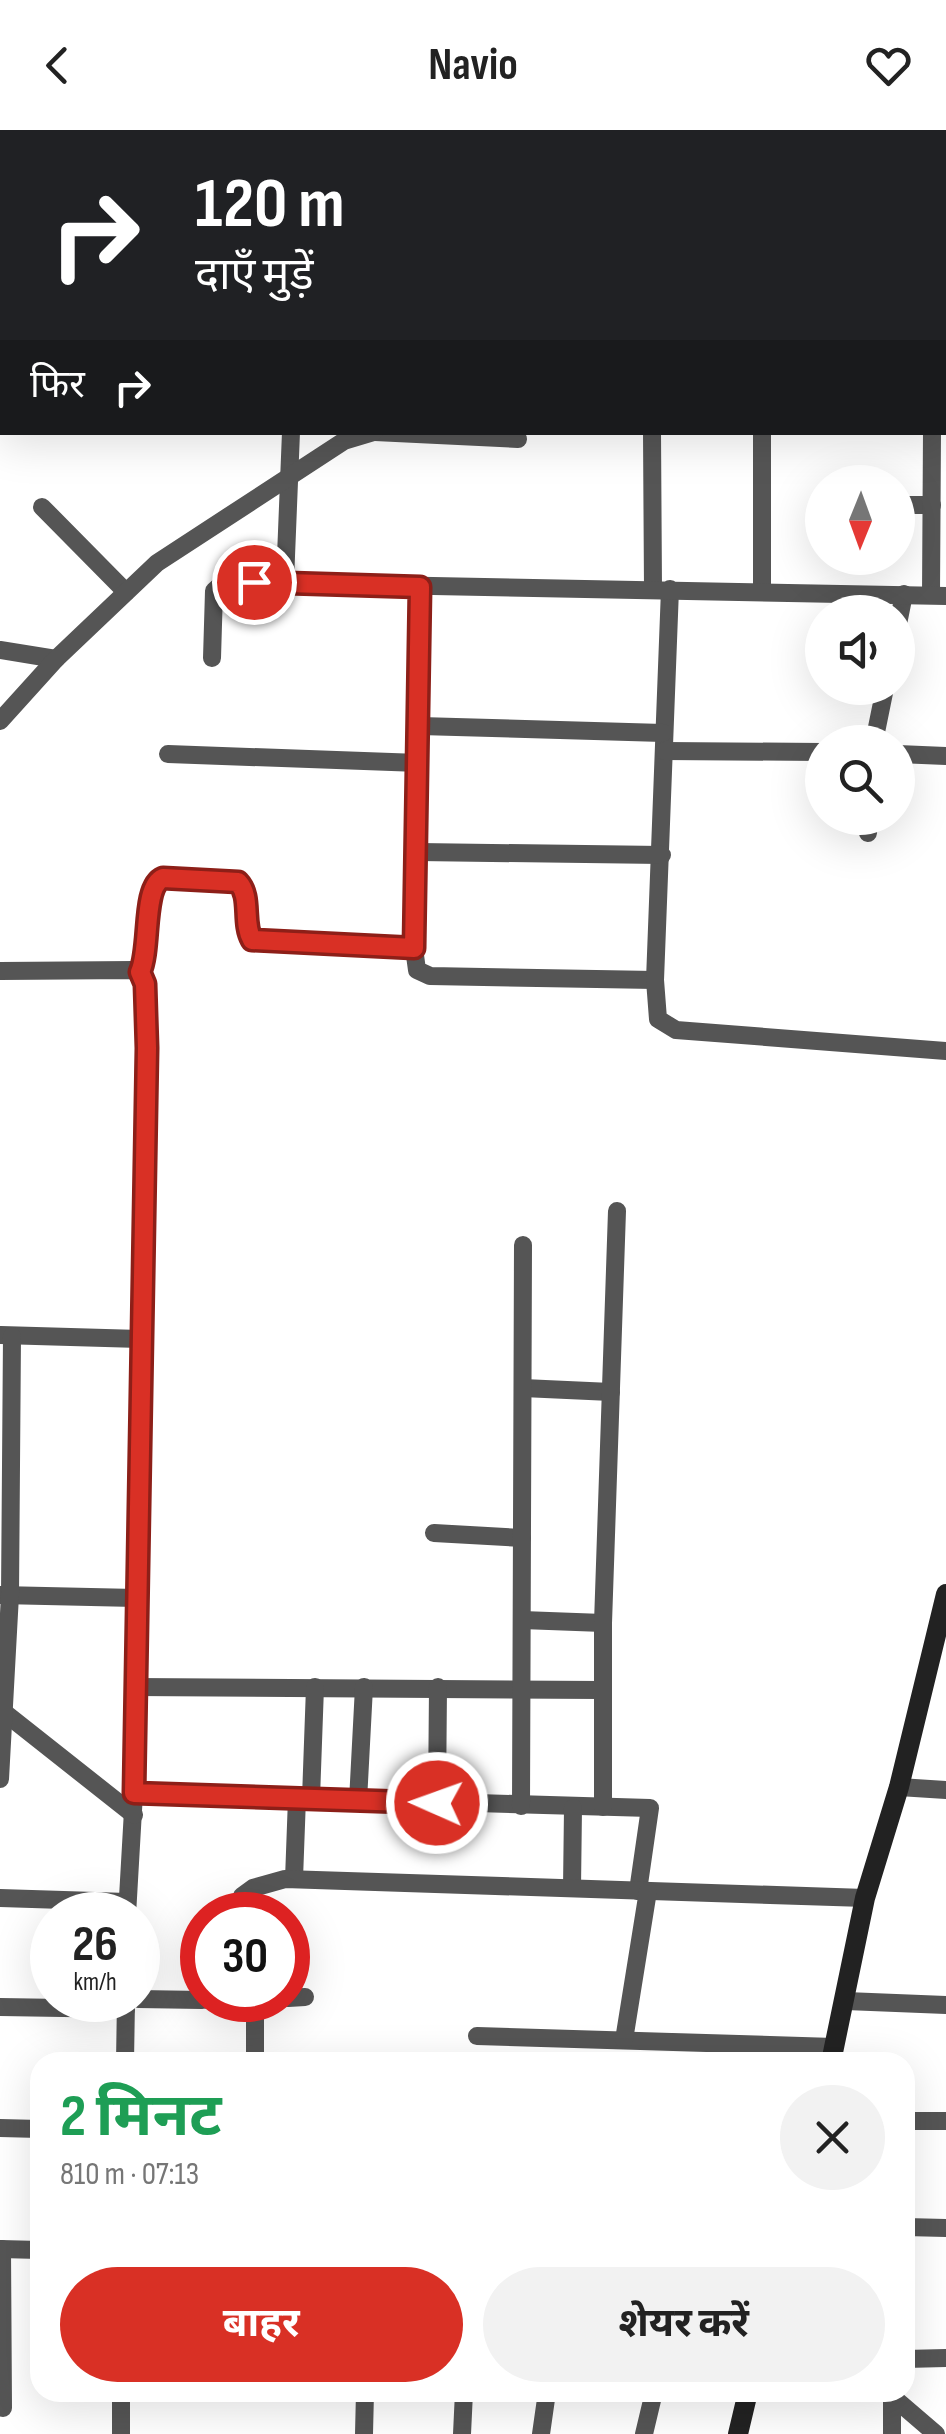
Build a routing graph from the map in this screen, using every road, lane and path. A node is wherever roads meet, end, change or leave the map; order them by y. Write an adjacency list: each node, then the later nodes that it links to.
1 (291, 435): 8 (street)
2 (364, 435): 8 (street)
3 (428, 435): 7 (street)
4 (652, 435): 14 (street)
5 (762, 435): 15 (street)
6 (932, 435): 10 (street)
7 (518, 440)
8 (290, 473): 12 (street); 16 (street)
9 (915, 505): 10 (street)
10 (932, 505): 18 (street)
11 (42, 507): 16 (street)
12 (285, 581): 13 (street); 21 (street)
13 (420, 587): 14 (street); 23 (street)
14 (662, 589): 15 (street); 24 (street)
15 (762, 590): 17 (street)
16 (126, 592): 20 (street)
17 (904, 594): 18 (street)
18 (938, 596)
19 (0, 650): 20 (street)
20 (56, 658): 22 (street)
21 (212, 658)
22 (0, 720)
23 (420, 726): 24 (street); 29 (street)
24 (663, 742): 25 (street); 31 (street)
25 (805, 751)
26 (168, 754): 29 (street)
27 (915, 755): 28 (street)
28 (946, 756)
29 (419, 763): 30 (street)
30 (418, 852): 31 (street); 32 (street)
31 (662, 856): 35 (street)
32 (414, 948): 34 (street); 35 (street)
33 (0, 971): 34 (street)
34 (140, 972): 40 (street)
35 (655, 980): 36 (street)
36 (946, 1051)
37 (617, 1210): 42 (street)
38 (523, 1245): 41 (street)
39 (6, 1335): 40 (street); 45 (street)
40 (140, 1339): 47 (street)
41 (523, 1388): 42 (street); 44 (street)
42 (611, 1392): 49 (street)
43 (434, 1534): 44 (street)
44 (522, 1538): 48 (street)
45 (5, 1594): 47 (street); 56 (street)
46 (946, 1594): 58 (street)
47 (136, 1598): 50 (street)
48 (522, 1620): 49 (street); 54 (street)
49 (602, 1623): 55 (street)
50 (134, 1687): 51 (street); 60 (street)
51 (316, 1687): 52 (street); 61 (street)
52 (364, 1687): 53 (street); 62 (street)
53 (438, 1687): 54 (street); 63 (street)
54 (522, 1688): 55 (street); 64 (street)
55 (602, 1690): 65 (street)
56 (1, 1712): 57 (street); 67 (street)
57 (0, 1780)
58 (900, 1787): 59 (street); 74 (street)
59 (946, 1790)
60 (134, 1793): 61 (street); 67 (street)
61 (304, 1798): 62 (street); 68 (street)
62 (358, 1801): 63 (street)
63 (437, 1803): 64 (street)
64 (521, 1806): 66 (street)
65 (603, 1807): 66 (street); 70 (street)
66 (573, 1808): 69 (street)
67 (134, 1816): 71 (street)
68 (294, 1880): 69 (street); 72 (street)
69 (572, 1888): 70 (street)
70 (644, 1891): 74 (street); 83 (street)
71 (128, 1892)
72 (248, 1892)
73 (0, 1898): 75 (street)
74 (865, 1898): 76 (street)
75 (30, 1900)
76 (846, 2001): 78 (street); 87 (street)
77 (30, 2005): 79 (street)
78 (946, 2005)
79 (0, 2006)
80 (128, 2022): 84 (street)
81 (255, 2022): 85 (street)
82 (476, 2036): 83 (street)
83 (624, 2040): 86 (street)
84 (126, 2052)
85 (255, 2052)
86 (791, 2052)
87 (834, 2052)
88 (915, 2122): 89 (street)
89 (946, 2122)
90 (0, 2128): 91 (street)
91 (30, 2129)
92 (915, 2228): 93 (street)
93 (946, 2228)
94 (1, 2250): 95 (street); 106 (street)
95 (30, 2250)
96 (946, 2358): 97 (street)
97 (915, 2359)
98 (122, 2402): 107 (street)
99 (365, 2402): 108 (street)
100 (464, 2402): 109 (street)
101 (546, 2402): 110 (street)
102 (652, 2402): 111 (street)
103 (746, 2402): 112 (street)
104 (890, 2402): 113 (street)
105 (898, 2402): 114 (street)
106 (3, 2408)
107 (121, 2434)
108 (364, 2434)
109 (462, 2434)
110 (541, 2434)
111 (644, 2434)
112 (738, 2434)
113 (892, 2434)
114 (936, 2434)

